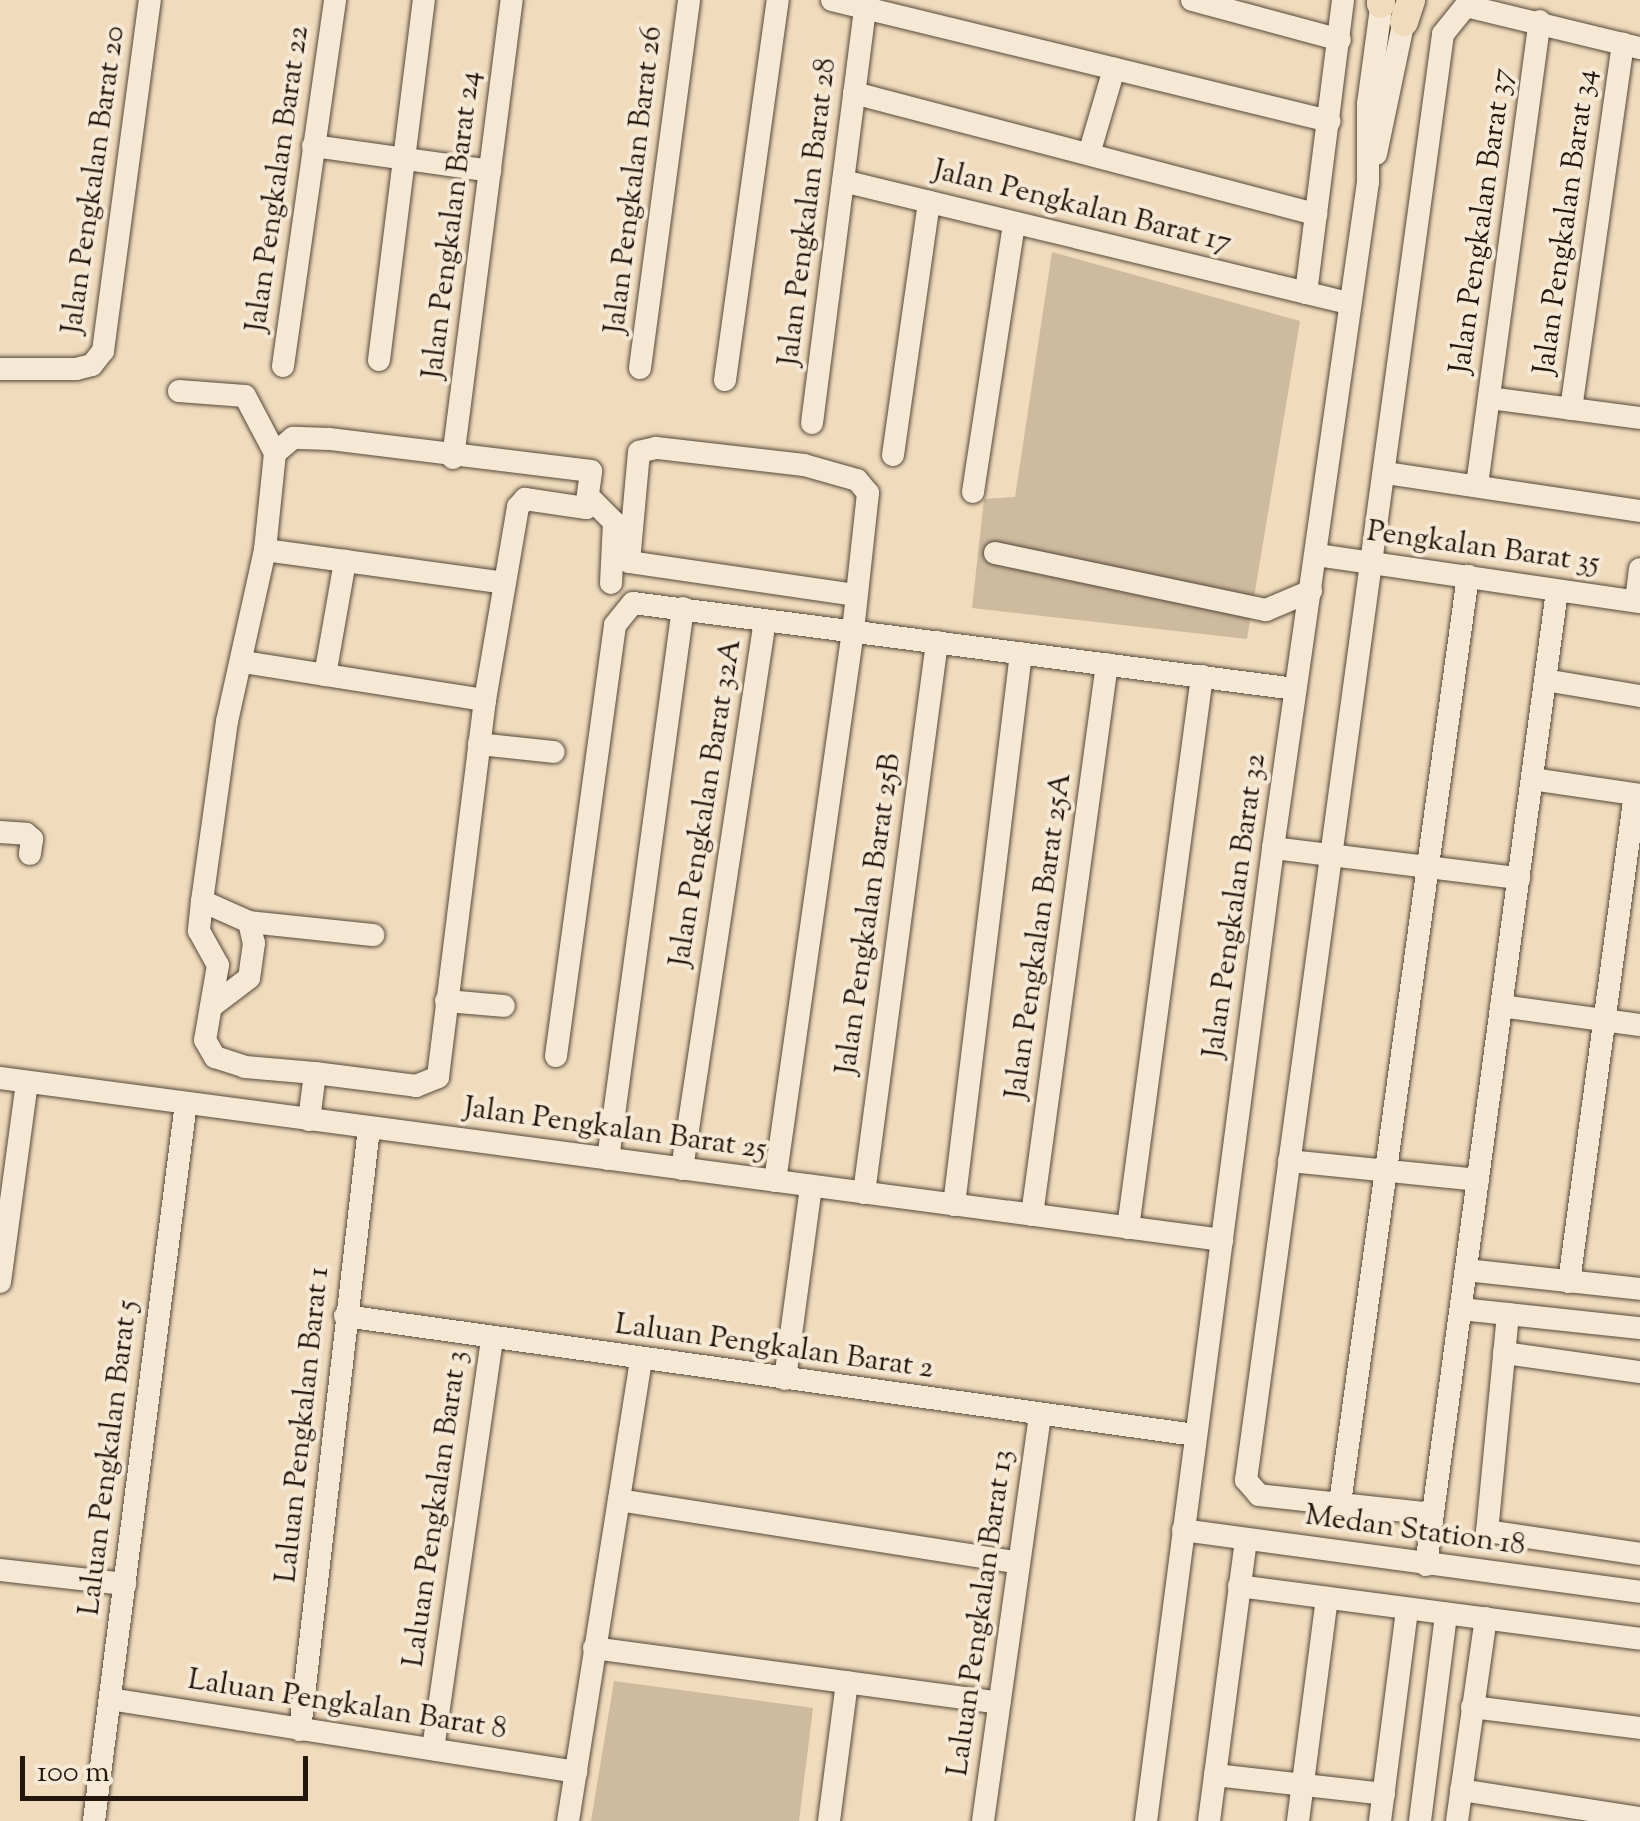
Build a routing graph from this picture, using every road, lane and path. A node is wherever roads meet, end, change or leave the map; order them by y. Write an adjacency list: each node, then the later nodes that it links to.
1 (150, 0): 31 (street, Jalan Pengkalan Barat 20)
2 (335, 0): 18 (street, Jalan Pengkalan Barat 22)
3 (424, 0): 20 (street)
4 (512, 0): 21 (street, Jalan Pengkalan Barat 24)
5 (688, 0): 30 (street, Jalan Pengkalan Barat 26)
6 (778, 0): 32 (street)
7 (832, 0): 11 (street)
8 (1192, 0): 13 (street)
9 (1343, 0): 13 (street)
10 (1395, 4): 27 (street, Jalan Pengkalan Barat 32)
11 (864, 8): 15 (street); 16 (street, Jalan Pengkalan Barat 28)
12 (1540, 21): 14 (street); 34 (street, Jalan Pengkalan Barat 37); 41 (street)
13 (1340, 40): 17 (street)
14 (1632, 46): 35 (street, Jalan Pengkalan Barat 34)
15 (1114, 69): 17 (street); 19 (street)
16 (854, 93): 19 (street); 22 (street, Jalan Pengkalan Barat 28)
17 (1329, 121): 24 (street)
18 (313, 146): 20 (street); 29 (street, Jalan Pengkalan Barat 22)
19 (1089, 154): 24 (street)
20 (404, 159): 21 (street); 28 (street)
21 (490, 171): 40 (street, Jalan Pengkalan Barat 24)
22 (843, 181): 23 (street, Jalan Pengkalan Barat 17); 37 (street, Jalan Pengkalan Barat 28)
23 (930, 202): 25 (street, Jalan Pengkalan Barat 17); 39 (street)
24 (1316, 214): 26 (street)
25 (1014, 223): 26 (street, Jalan Pengkalan Barat 17); 43 (street)
26 (1306, 293): 27 (street, Jalan Pengkalan Barat 17)
27 (1348, 303): 48 (street, Jalan Pengkalan Barat 32)
28 (379, 360)
29 (284, 366)
30 (640, 368)
31 (0, 370)
32 (725, 380)
33 (179, 392): 38 (street)
34 (1490, 398): 35 (street, Jalan Pengkalan Barat 37); 42 (street)
35 (1571, 409): 36 (street, Jalan Pengkalan Barat 37)
36 (1640, 418)
37 (812, 422)
38 (275, 453): 40 (street); 46 (street)
39 (893, 455)
40 (453, 458): 44 (street)
41 (1386, 473): 42 (street); 50 (street)
42 (1478, 485): 45 (street)
43 (973, 492)
44 (592, 500): 53 (street); 54 (street)
45 (1640, 511)
46 (265, 550): 49 (street); 64 (street)
47 (995, 553): 55 (street)
48 (1317, 556): 50 (street, Pengkalan Barat 35); 55 (street, Jalan Pengkalan Barat 32)
49 (346, 561): 53 (street); 66 (street)
50 (1375, 563): 52 (street, Pengkalan Barat 35); 79 (street)
51 (1640, 568): 58 (street)
52 (1468, 576): 56 (street, Pengkalan Barat 35); 80 (street)
53 (505, 583): 71 (street)
54 (611, 583)
55 (1310, 591): 69 (street, Jalan Pengkalan Barat 32)
56 (1557, 592): 58 (street, Pengkalan Barat 35); 68 (street)
57 (856, 594): 57 (street); 61 (street)
58 (1638, 602)
59 (683, 608): 60 (street); 91 (street); 98 (street)
60 (764, 620): 61 (street, Jalan Pengkalan Barat 32A); 101 (street, Jalan Pengkalan Barat 32A)
61 (853, 631): 62 (street, Jalan Pengkalan Barat 32A); 103 (street)
62 (937, 642): 63 (street, Jalan Pengkalan Barat 32A); 105 (street, Jalan Pengkalan Barat 25B)
63 (1020, 653): 65 (street, Jalan Pengkalan Barat 32A); 106 (street)
64 (244, 662): 66 (street); 82 (street)
65 (1108, 664): 67 (street, Jalan Pengkalan Barat 32A); 107 (street, Jalan Pengkalan Barat 25A)
66 (326, 674): 71 (street)
67 (1202, 676): 69 (street, Jalan Pengkalan Barat 32A); 108 (street)
68 (1545, 680): 70 (street); 74 (street)
69 (1296, 688): 77 (street, Jalan Pengkalan Barat 32)
70 (1640, 696)
71 (485, 700): 72 (street)
72 (479, 744): 73 (street); 85 (street)
73 (554, 752)
74 (1532, 779): 75 (street); 81 (street)
75 (1638, 795): 89 (street)
76 (0, 832): 78 (street)
77 (1273, 848): 79 (street); 109 (street, Jalan Pengkalan Barat 32)
78 (30, 854)
79 (1330, 855): 80 (street); 99 (street)
80 (1425, 866): 81 (street); 100 (street)
81 (1518, 878): 87 (street)
82 (202, 901): 83 (street); 88 (street)
83 (249, 922): 84 (street); 88 (street)
84 (373, 935)
85 (446, 1002): 86 (street); 92 (street)
86 (504, 1006)
87 (1502, 1006): 89 (street); 102 (street)
88 (211, 1008): 92 (street)
89 (1604, 1020): 90 (street); 113 (street)
90 (1640, 1025)
91 (556, 1056)
92 (315, 1073): 96 (street)
93 (0, 1078): 94 (street, Jalan Pengkalan Barat 25)
94 (28, 1082): 95 (street, Jalan Pengkalan Barat 25); 110 (street)
95 (186, 1103): 96 (street, Jalan Pengkalan Barat 25); 135 (street, Laluan Pengkalan Barat 5)
96 (309, 1120): 97 (street, Jalan Pengkalan Barat 25)
97 (370, 1128): 98 (street, Jalan Pengkalan Barat 25); 117 (street, Laluan Pengkalan Barat 1)
98 (608, 1159): 101 (street, Jalan Pengkalan Barat 25)
99 (1290, 1161): 100 (street); 127 (street)
100 (1384, 1168): 102 (street); 127 (street)
101 (682, 1169): 103 (street, Jalan Pengkalan Barat 25)
102 (1478, 1180): 111 (street)
103 (776, 1182): 104 (street, Jalan Pengkalan Barat 25)
104 (811, 1186): 105 (street, Jalan Pengkalan Barat 25); 123 (street)
105 (864, 1193): 106 (street, Jalan Pengkalan Barat 25)
106 (954, 1205): 107 (street, Jalan Pengkalan Barat 25)
107 (1032, 1215): 108 (street, Jalan Pengkalan Barat 25)
108 (1128, 1228): 109 (street, Jalan Pengkalan Barat 25)
109 (1222, 1240): 125 (street, Jalan Pengkalan Barat 32)
110 (3, 1242): 112 (street)
111 (1466, 1270): 113 (street); 115 (street)
112 (0, 1282)
113 (1569, 1282): 114 (street)
114 (1640, 1290)
115 (1461, 1310): 116 (street); 128 (street)
116 (1508, 1314): 118 (street); 120 (street)
117 (346, 1316): 119 (street, Laluan Pengkalan Barat 2); 149 (street, Laluan Pengkalan Barat 1)
118 (1640, 1328)
119 (492, 1338): 121 (street, Laluan Pengkalan Barat 2); 150 (street, Laluan Pengkalan Barat 3)
120 (1504, 1353): 122 (street); 131 (street)
121 (641, 1361): 123 (street, Laluan Pengkalan Barat 2); 126 (street)
122 (1640, 1372)
123 (785, 1380): 124 (street, Laluan Pengkalan Barat 2)
124 (1040, 1414): 125 (street, Laluan Pengkalan Barat 2); 132 (street, Laluan Pengkalan Barat 13)
125 (1195, 1435): 129 (street, Jalan Pengkalan Barat 32)
126 (619, 1500): 132 (street); 143 (street)
127 (1340, 1504): 128 (street)
128 (1433, 1514): 133 (street)
129 (1182, 1530): 130 (street, Medan Station 18); 162 (street, Jalan Pengkalan Barat 32)
130 (1246, 1539): 133 (street, Medan Station 18); 136 (street)
131 (1640, 1554)
132 (1017, 1562): 146 (street, Laluan Pengkalan Barat 13)
133 (1426, 1565): 137 (street, Medan Station 18)
134 (0, 1570): 135 (street)
135 (124, 1584): 145 (street, Laluan Pengkalan Barat 5)
136 (1240, 1586): 138 (street); 152 (street)
137 (1640, 1592)
138 (1327, 1598): 139 (street); 153 (street)
139 (1407, 1610): 140 (street); 155 (street)
140 (1446, 1614): 141 (street); 166 (street)
141 (1486, 1618): 142 (street); 147 (street)
142 (1640, 1639)
143 (594, 1648): 144 (street); 151 (street)
144 (847, 1682): 146 (street); 160 (street)
145 (110, 1699): 149 (street, Laluan Pengkalan Barat 8); 158 (street, Laluan Pengkalan Barat 5)
146 (999, 1703): 161 (street, Laluan Pengkalan Barat 13)
147 (1472, 1707): 148 (street); 154 (street)
148 (1640, 1728)
149 (300, 1730): 150 (street, Laluan Pengkalan Barat 8)
150 (433, 1749): 151 (street, Laluan Pengkalan Barat 8)
151 (576, 1772): 159 (street)
152 (1215, 1775): 153 (street); 163 (street)
153 (1303, 1785): 155 (street); 164 (street)
154 (1461, 1790): 156 (street); 167 (street)
155 (1384, 1794): 165 (street)
156 (1584, 1816): 157 (street)
157 (1640, 1818)
158 (94, 1821)
159 (568, 1821)
160 (829, 1821)
161 (984, 1821)
162 (1146, 1821)
163 (1209, 1821)
164 (1298, 1821)
165 (1380, 1821)
166 (1420, 1821)
167 (1457, 1821)

